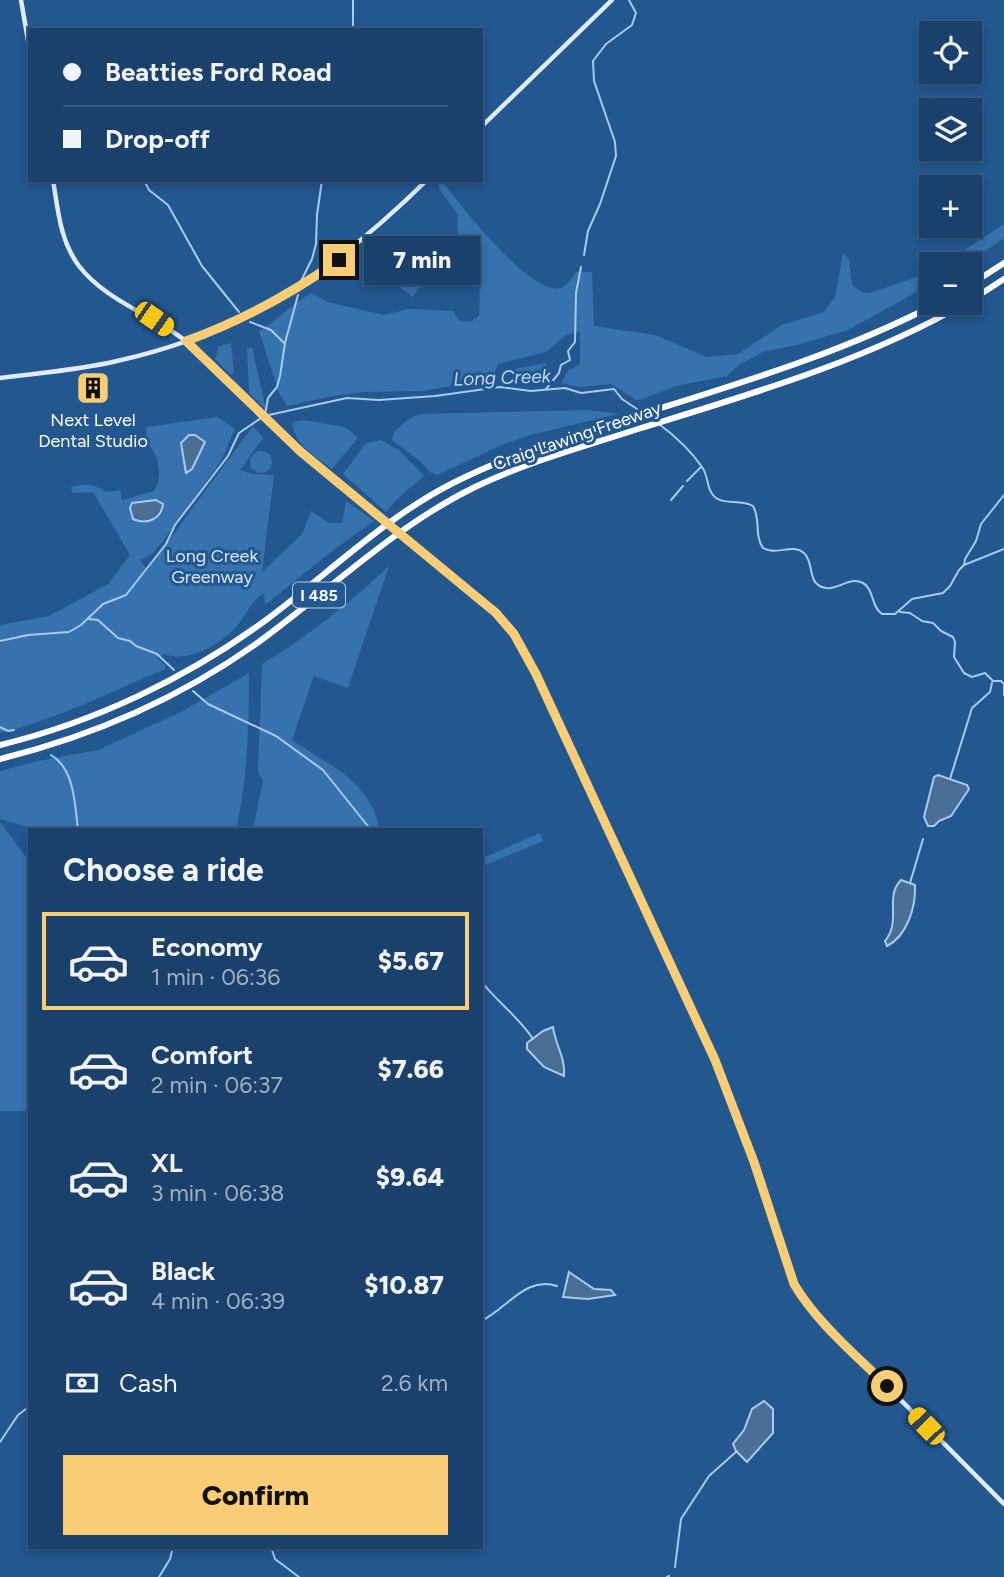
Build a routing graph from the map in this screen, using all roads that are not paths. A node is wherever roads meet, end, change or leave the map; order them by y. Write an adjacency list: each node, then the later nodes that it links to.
1 (20, 0): 3 (main road)
2 (612, 0): 4 (main road)
3 (28, 42)
4 (483, 126)
5 (52, 182): 13 (main road)
6 (425, 182): 13 (main road)
7 (1004, 263): 8 (highway)
8 (982, 277)
9 (1004, 282): 10 (highway, Craig Lawing Freeway / I 485)
10 (982, 293)
11 (919, 312): 15 (highway, Craig Lawing Freeway / I 485)
12 (943, 315): 16 (highway, Craig Lawing Freeway / I 485)
13 (186, 341): 14 (main road); 17 (main road, bridge)
14 (0, 378)
15 (0, 745)
16 (0, 759)
17 (1004, 1504)

